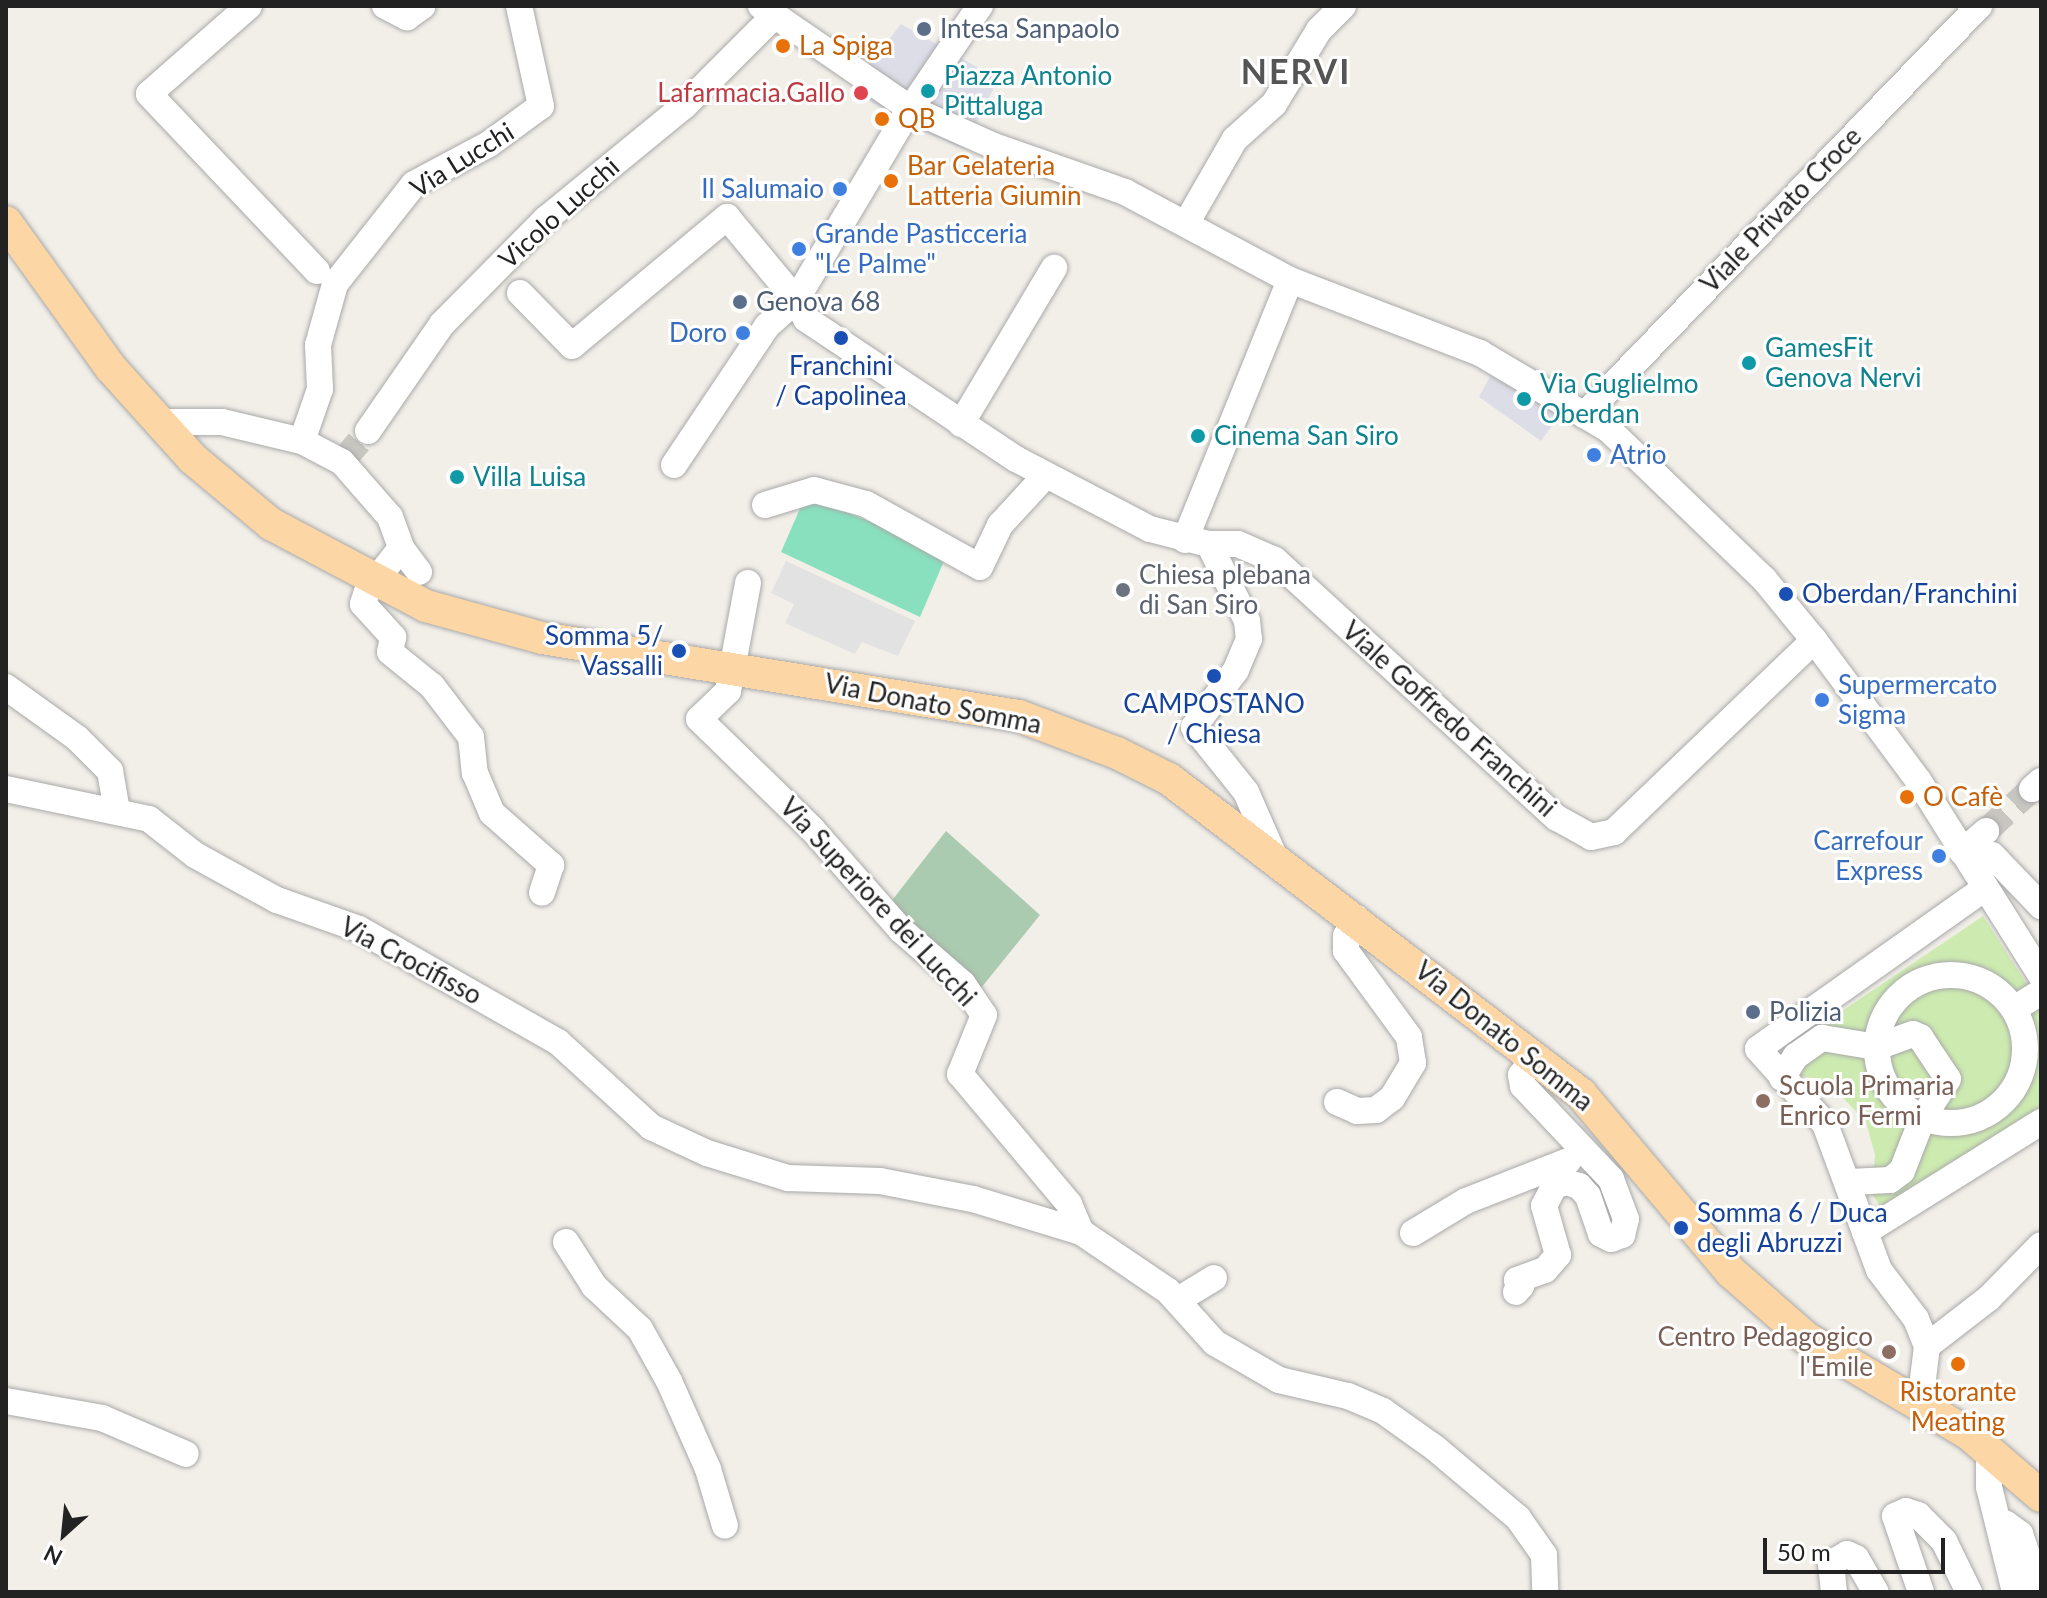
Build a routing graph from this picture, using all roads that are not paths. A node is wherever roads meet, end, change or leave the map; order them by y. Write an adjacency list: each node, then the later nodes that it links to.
1 (249, 6): 13 (street)
2 (385, 6): 3 (street)
3 (423, 6)
4 (519, 6): 21 (street, Via Lucchi)
5 (980, 6): 9 (street)
6 (1343, 6): 11 (street)
7 (1979, 6): 17 (street, Viale Privato Croce)
8 (768, 11): 9 (street); 20 (street, Vicolo Lucchi)
9 (907, 115): 11 (street); 16 (street)
10 (6, 222): 18 (main road, Via Donato Somma)
11 (1187, 222): 14 (street)
12 (1054, 268): 19 (street)
13 (317, 271)
14 (1290, 280): 17 (street); 25 (street)
15 (520, 293): 16 (street, Viale Goffredo Franchini)
16 (796, 300): 19 (street, Viale Goffredo Franchini); 22 (street)
17 (1584, 415): 30 (street)
18 (156, 422): 21 (street); 28 (main road, Via Donato Somma)
19 (961, 424): 23 (street, Viale Goffredo Franchini)
20 (368, 431)
21 (302, 441): 26 (street)
22 (674, 465)
23 (1045, 476): 24 (street); 25 (street, Viale Goffredo Franchini)
24 (765, 505)
25 (1197, 542): 30 (street, Viale Goffredo Franchini); 36 (street)
26 (401, 548): 27 (street); 28 (street)
27 (419, 572)
28 (373, 580): 31 (main road, Via Donato Somma); 38 (street)
29 (748, 583): 31 (street)
30 (1814, 640): 35 (street)
31 (733, 668): 36 (main road, Via Donato Somma); 55 (street, Via Superiore dei Lucchi)
32 (6, 687): 34 (street)
33 (6, 789): 34 (street, Via Crocifisso)
34 (117, 809): 55 (street, Via Crocifisso)
35 (1962, 852): 37 (street); 39 (street)
36 (1275, 858): 40 (main road, Via Donato Somma)
37 (1985, 888): 41 (street); 42 (street)
38 (542, 893)
39 (2041, 906)
40 (1356, 918): 47 (main road, Via Donato Somma); 50 (street)
41 (1896, 950): 43 (street); 48 (street)
42 (2041, 975)
43 (1917, 983): 45 (street); 46 (street)
44 (2041, 992): 45 (street)
45 (2014, 1009): 49 (street)
46 (1877, 1047): 48 (street); 51 (street); 51 (street)
47 (1536, 1058): 61 (street); 65 (main road, Via Donato Somma)
48 (1782, 1078): 54 (street)
49 (2011, 1094): 51 (street); 52 (street)
50 (1337, 1102)
51 (1923, 1117): 54 (street)
52 (2038, 1124): 56 (street)
53 (1568, 1161): 57 (street)
54 (1850, 1182): 56 (street)
55 (1081, 1232): 62 (street, Via Crocifisso)
56 (1865, 1232): 63 (street)
57 (1413, 1233)
58 (566, 1242): 70 (street)
59 (2041, 1245): 63 (street)
60 (1214, 1278): 62 (street)
61 (1516, 1292)
62 (1178, 1300): 71 (street, Via Crocifisso)
63 (1927, 1346): 65 (street)
64 (6, 1401): 67 (street)
65 (1920, 1403): 66 (main road, Via Donato Somma)
66 (1989, 1449): 68 (main road, Via Donato Somma); 69 (street)
67 (186, 1454)
68 (2041, 1496)
69 (2001, 1522): 76 (street); 77 (street)
70 (725, 1526)
71 (1545, 1592)
72 (1834, 1592): 73 (street)
73 (1876, 1592)
74 (1921, 1592): 75 (street)
75 (1969, 1592)
76 (2015, 1592)
77 (2040, 1592)

